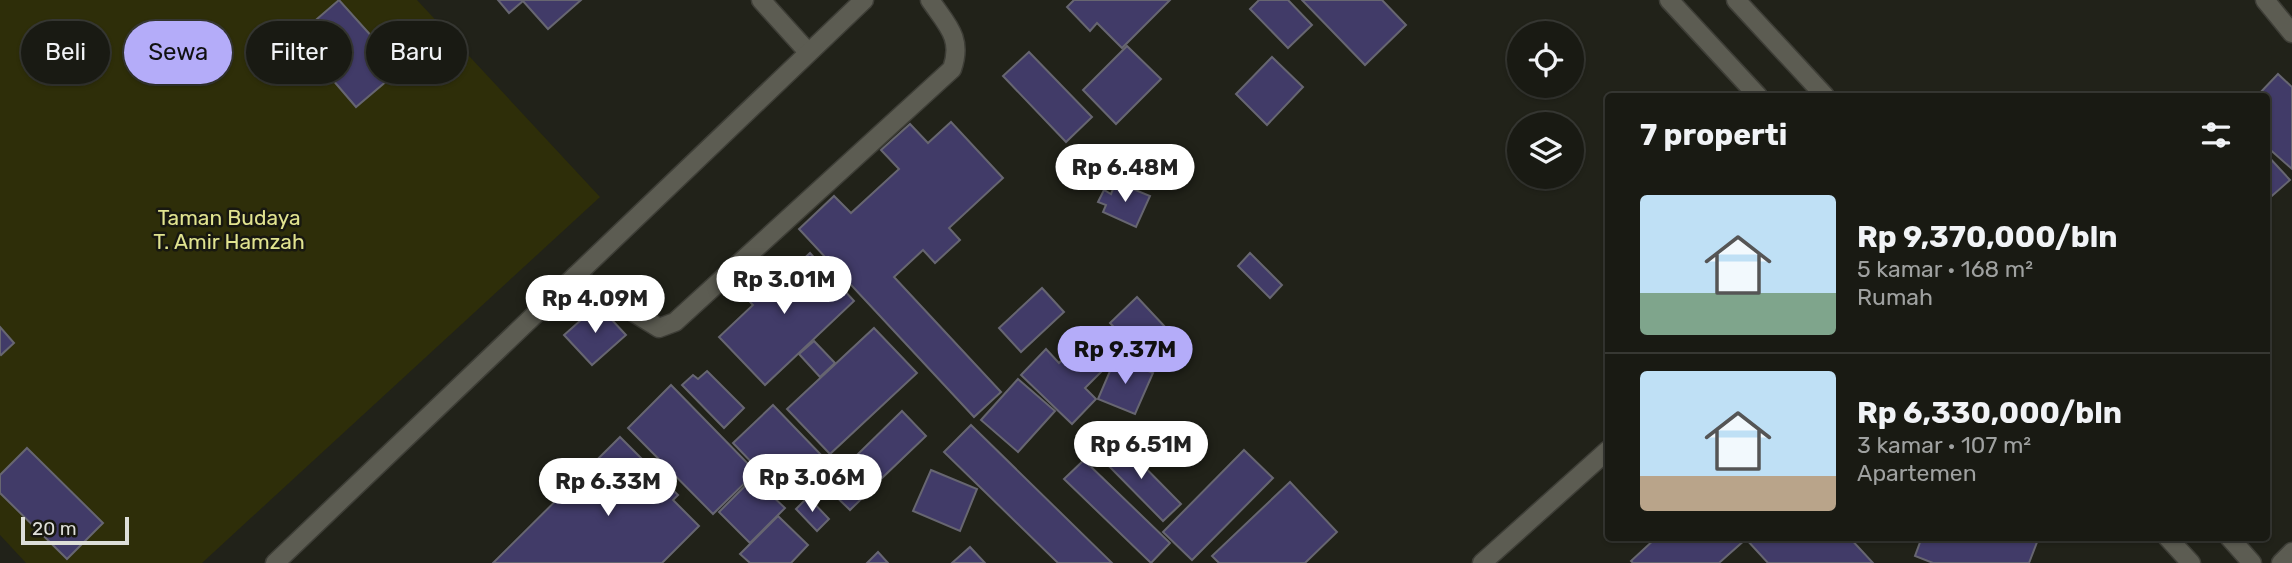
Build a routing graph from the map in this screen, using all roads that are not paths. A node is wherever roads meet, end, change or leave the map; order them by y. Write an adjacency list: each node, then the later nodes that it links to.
1 (761, 0): 8 (street)
2 (863, 0): 8 (street)
3 (930, 0): 11 (street)
4 (1669, 0): 9 (street)
5 (1736, 0): 10 (street)
6 (2265, 0): 7 (street)
7 (2292, 33)
8 (808, 52): 11 (street)
9 (1755, 93)
10 (1822, 93)
11 (575, 276): 16 (street)
12 (1605, 453): 17 (street)
13 (2171, 541): 18 (street)
14 (2233, 541): 19 (street)
15 (2292, 552): 20 (street)
16 (275, 563)
17 (1482, 563)
18 (2191, 563)
19 (2252, 563)
20 (2281, 563)

